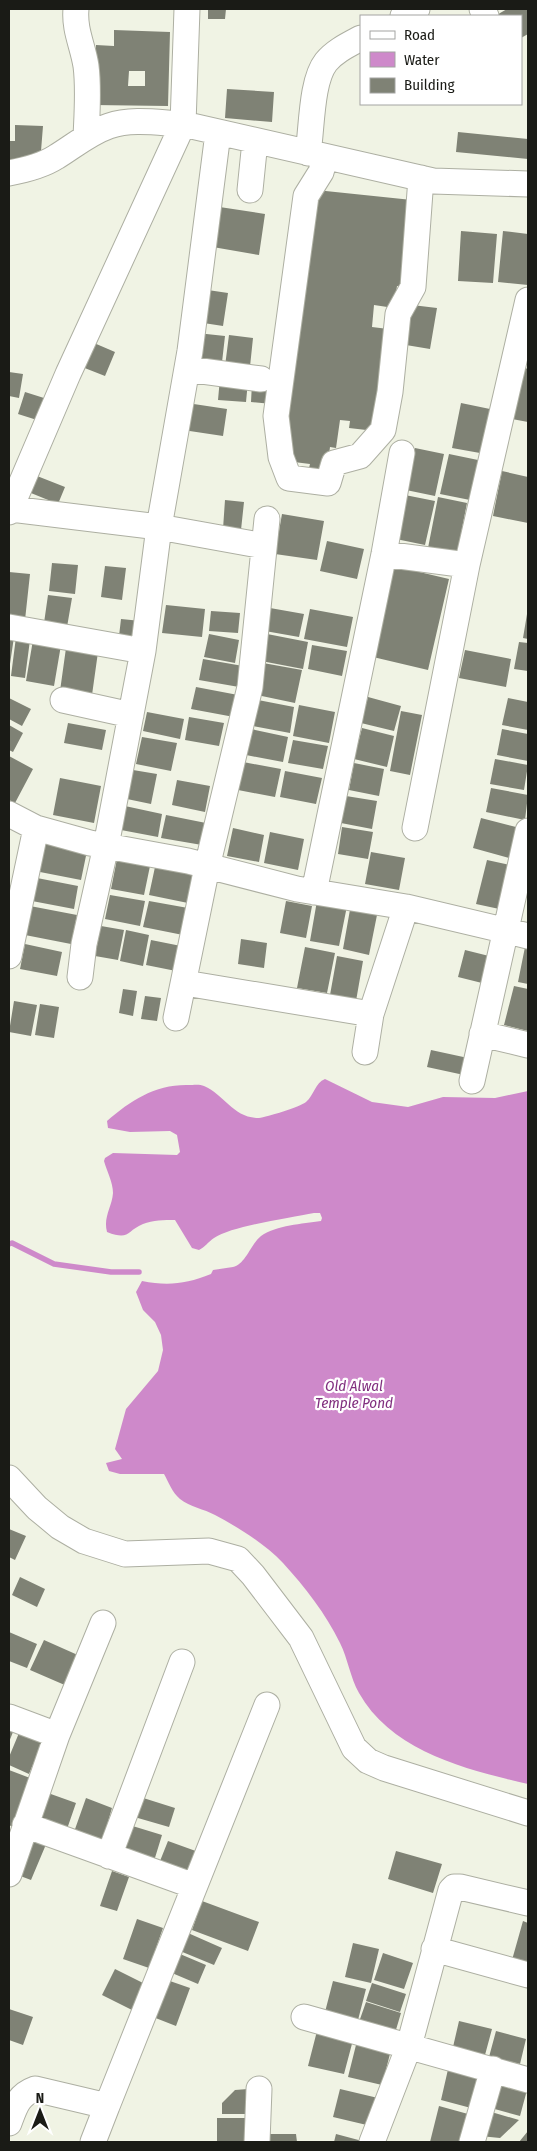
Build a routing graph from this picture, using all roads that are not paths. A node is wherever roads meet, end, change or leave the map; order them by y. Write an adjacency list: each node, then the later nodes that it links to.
1 (76, 9): 7 (street)
2 (187, 9): 6 (street)
3 (417, 9): 4 (street)
4 (405, 15)
5 (360, 38): 10 (street)
6 (183, 124): 7 (street); 8 (street); 19 (street)
7 (86, 136): 11 (street)
8 (222, 142): 9 (street); 16 (street)
9 (254, 147): 10 (street); 14 (street)
10 (316, 155): 12 (street); 12 (street)
11 (9, 172)
12 (421, 178): 13 (street)
13 (528, 184)
14 (250, 190)
15 (528, 300): 24 (street)
16 (187, 369): 17 (street); 21 (street)
17 (261, 379)
18 (402, 453): 23 (street)
19 (10, 511): 21 (street)
20 (267, 519): 22 (street)
21 (159, 527): 22 (street); 26 (street)
22 (264, 546): 34 (street)
23 (384, 554): 24 (street); 35 (street)
24 (467, 565): 31 (street)
25 (9, 627): 26 (street)
26 (144, 651): 28 (street)
27 (63, 700): 28 (street)
28 (131, 714): 33 (street)
29 (9, 814): 30 (street)
30 (36, 828): 33 (street); 38 (street)
31 (415, 828)
32 (528, 831): 37 (street)
33 (106, 846): 34 (street); 39 (street)
34 (207, 867): 35 (street); 40 (street)
35 (314, 892): 36 (street)
36 (406, 907): 37 (street); 41 (street)
37 (517, 934): 43 (street)
38 (9, 956)
39 (80, 977)
40 (185, 983): 41 (street); 42 (street)
41 (371, 1014): 45 (street)
42 (176, 1018)
43 (482, 1034): 44 (street); 46 (street)
44 (528, 1045)
45 (365, 1052)
46 (472, 1081)
47 (9, 1478): 53 (street)
48 (103, 1623): 52 (street)
49 (182, 1662): 55 (street)
50 (267, 1705): 57 (street)
51 (9, 1717): 52 (street)
52 (57, 1735): 54 (street)
53 (528, 1813)
54 (25, 1826): 55 (street); 56 (street)
55 (109, 1856): 57 (street)
56 (9, 1874)
57 (194, 1886): 66 (street)
58 (528, 1903): 59 (street)
59 (434, 1949): 60 (street); 62 (street)
60 (528, 1975)
61 (304, 2016): 62 (street)
62 (409, 2046): 63 (street); 70 (street)
63 (493, 2069): 64 (street); 71 (street)
64 (528, 2080)
65 (260, 2089): 69 (street)
66 (107, 2106): 67 (street); 68 (street)
67 (9, 2123)
68 (93, 2142)
69 (257, 2142)
70 (372, 2142)
71 (472, 2142)

